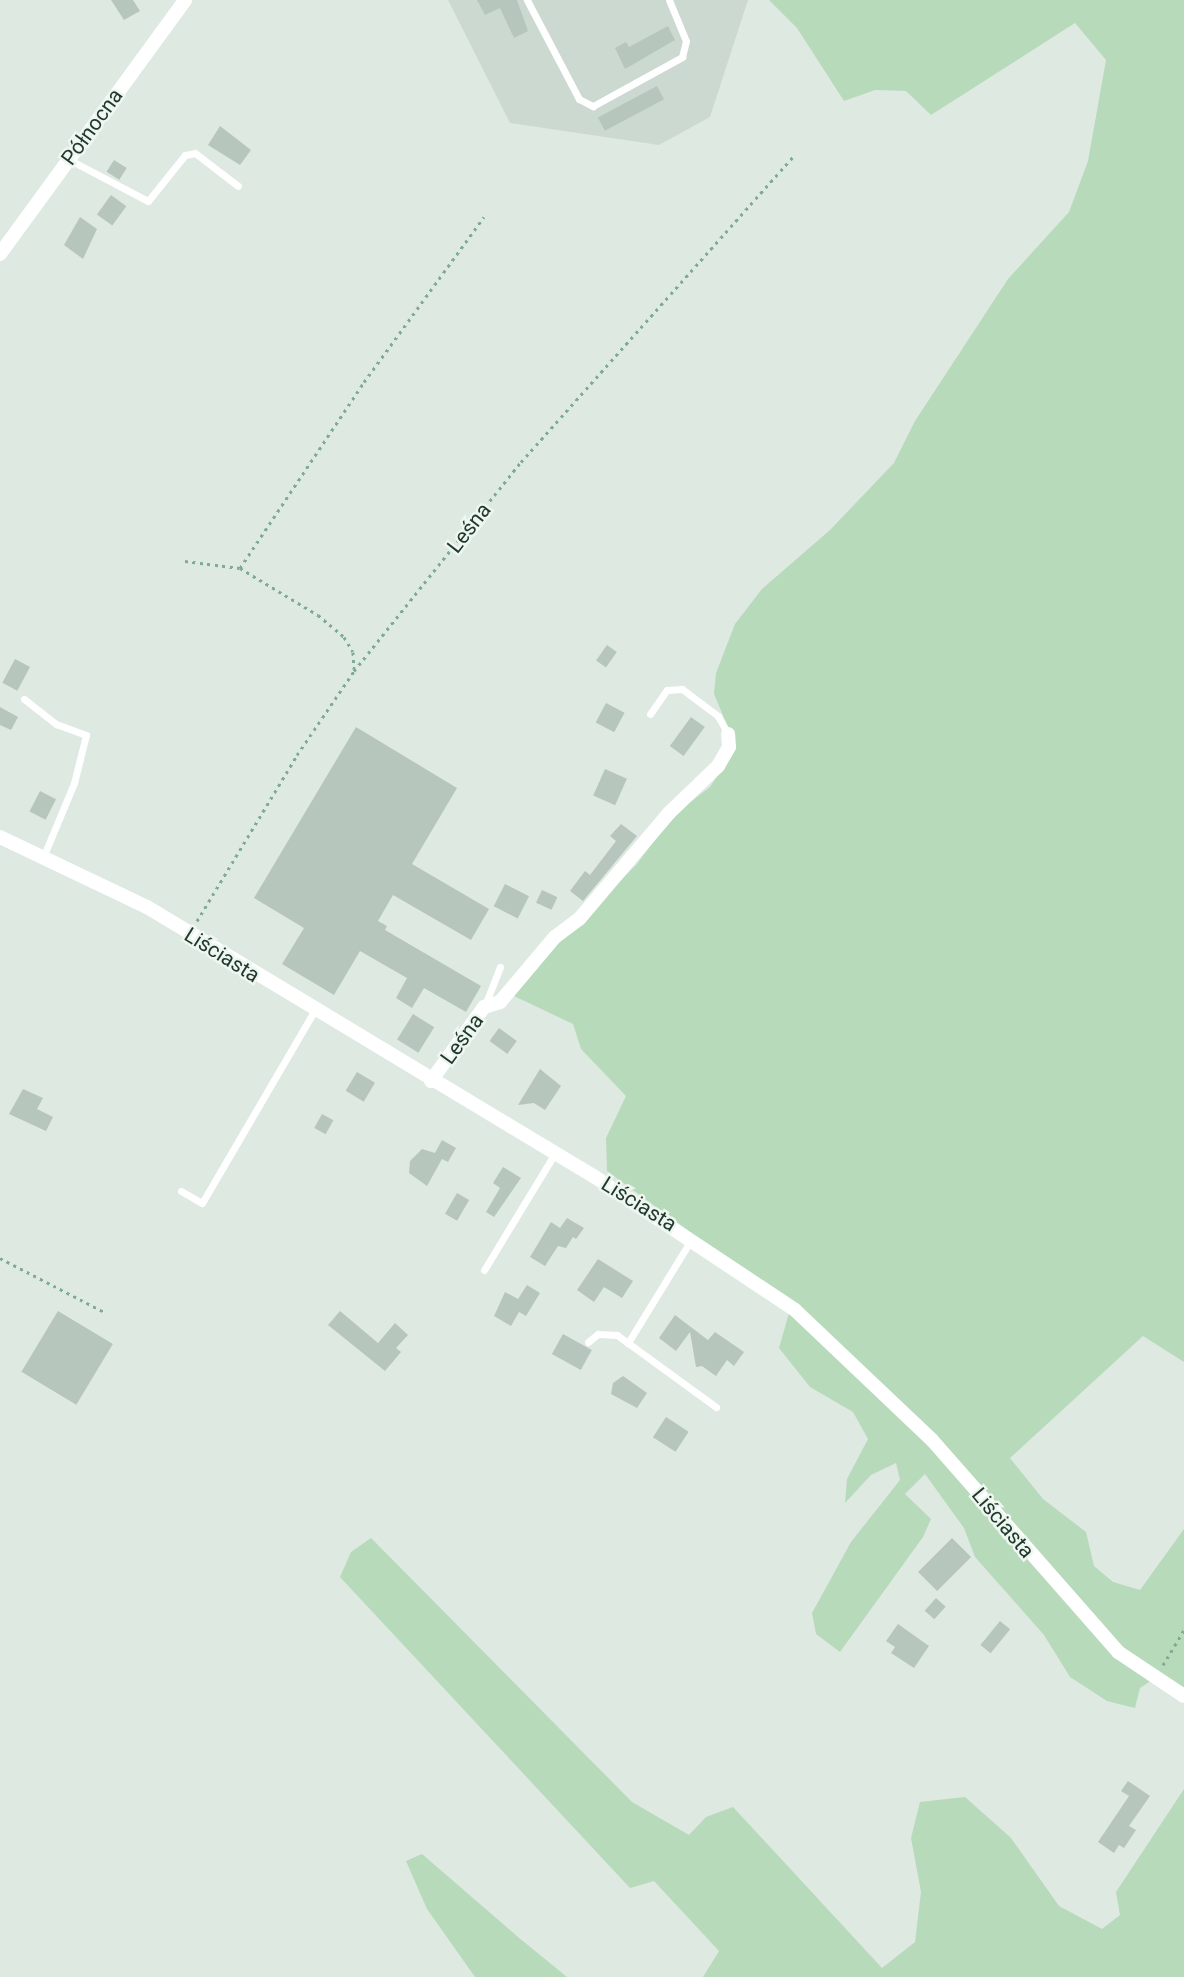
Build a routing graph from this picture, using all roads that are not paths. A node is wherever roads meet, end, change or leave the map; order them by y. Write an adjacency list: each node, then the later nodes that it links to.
1 (185, 0): 4 (street, Północna)
2 (527, 0): 3 (lane)
3 (669, 0)
4 (68, 159): 5 (lane); 6 (street, Północna)
5 (238, 186)
6 (1, 251)
7 (24, 699): 11 (lane)
8 (650, 714): 9 (lane)
9 (728, 734): 13 (street, Leśna)
10 (0, 837): 11 (street, Liściasta)
11 (44, 855): 14 (street, Liściasta)
12 (501, 967): 13 (lane)
13 (484, 1007): 15 (street, Leśna)
14 (314, 1011): 15 (street, Liściasta); 17 (lane)
15 (431, 1081): 16 (street, Liściasta)
16 (555, 1153): 18 (street, Liściasta); 19 (lane)
17 (181, 1191)
18 (692, 1237): 21 (lane); 23 (street, Liściasta)
19 (484, 1270)
20 (588, 1342): 21 (lane)
21 (628, 1343): 22 (lane)
22 (716, 1407)
23 (1184, 1696)

